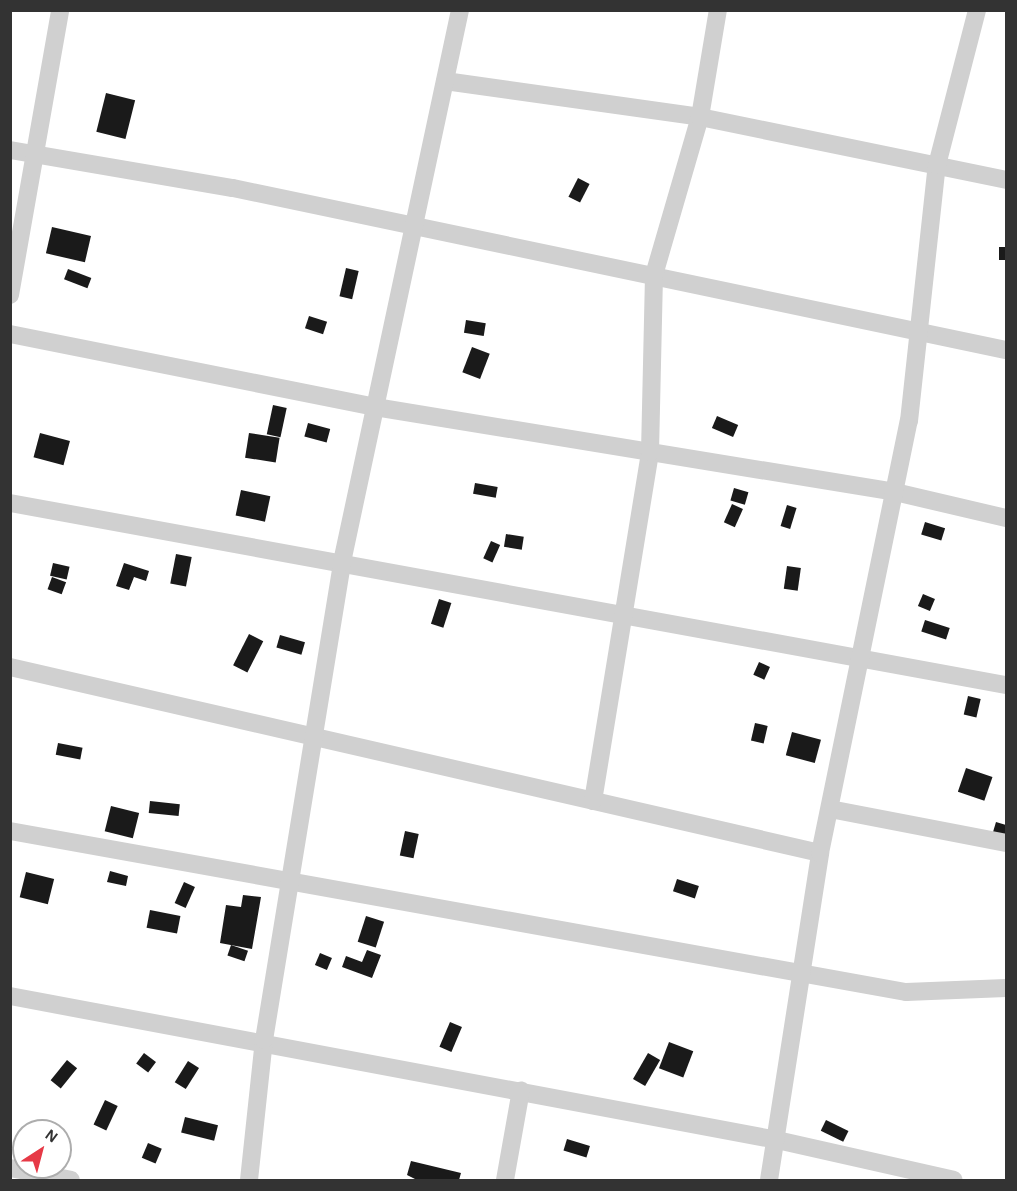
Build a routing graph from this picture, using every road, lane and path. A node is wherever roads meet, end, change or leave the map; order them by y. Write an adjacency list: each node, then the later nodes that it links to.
1 (60, 10): 8 (street)
2 (460, 10): 5 (street)
3 (718, 10): 6 (street)
4 (977, 10): 9 (street)
5 (445, 81): 6 (street); 11 (street)
6 (700, 117): 9 (street); 12 (street)
7 (10, 150): 8 (street)
8 (35, 157): 11 (street); 13 (street)
9 (937, 165): 10 (street); 14 (street)
10 (1006, 180)
11 (414, 224): 12 (street); 17 (street)
12 (654, 275): 14 (street); 18 (street)
13 (10, 295)
14 (919, 331): 16 (street); 19 (street)
15 (10, 334): 17 (street)
16 (1006, 350)
17 (375, 407): 18 (street); 22 (street)
18 (650, 452): 19 (street); 23 (street)
19 (895, 492): 21 (street); 24 (street)
20 (10, 503): 22 (street)
21 (1006, 518)
22 (342, 562): 23 (street); 27 (street)
23 (624, 613): 24 (street); 28 (street)
24 (863, 655): 26 (street); 29 (street)
25 (10, 667): 27 (street)
26 (1006, 685)
27 (317, 738): 28 (street); 33 (street)
28 (593, 801): 32 (street)
29 (830, 809): 31 (street); 32 (street)
30 (10, 831): 33 (street)
31 (1006, 843)
32 (819, 853): 34 (street)
33 (290, 883): 34 (street); 37 (street)
34 (799, 975): 35 (street); 39 (street)
35 (1006, 988)
36 (10, 996): 37 (street)
37 (264, 1040): 38 (street); 42 (street)
38 (521, 1090): 39 (street); 43 (street)
39 (777, 1140): 44 (street); 45 (street)
40 (10, 1168): 41 (street)
41 (71, 1180)
42 (249, 1180)
43 (505, 1180)
44 (769, 1180)
45 (954, 1180)

